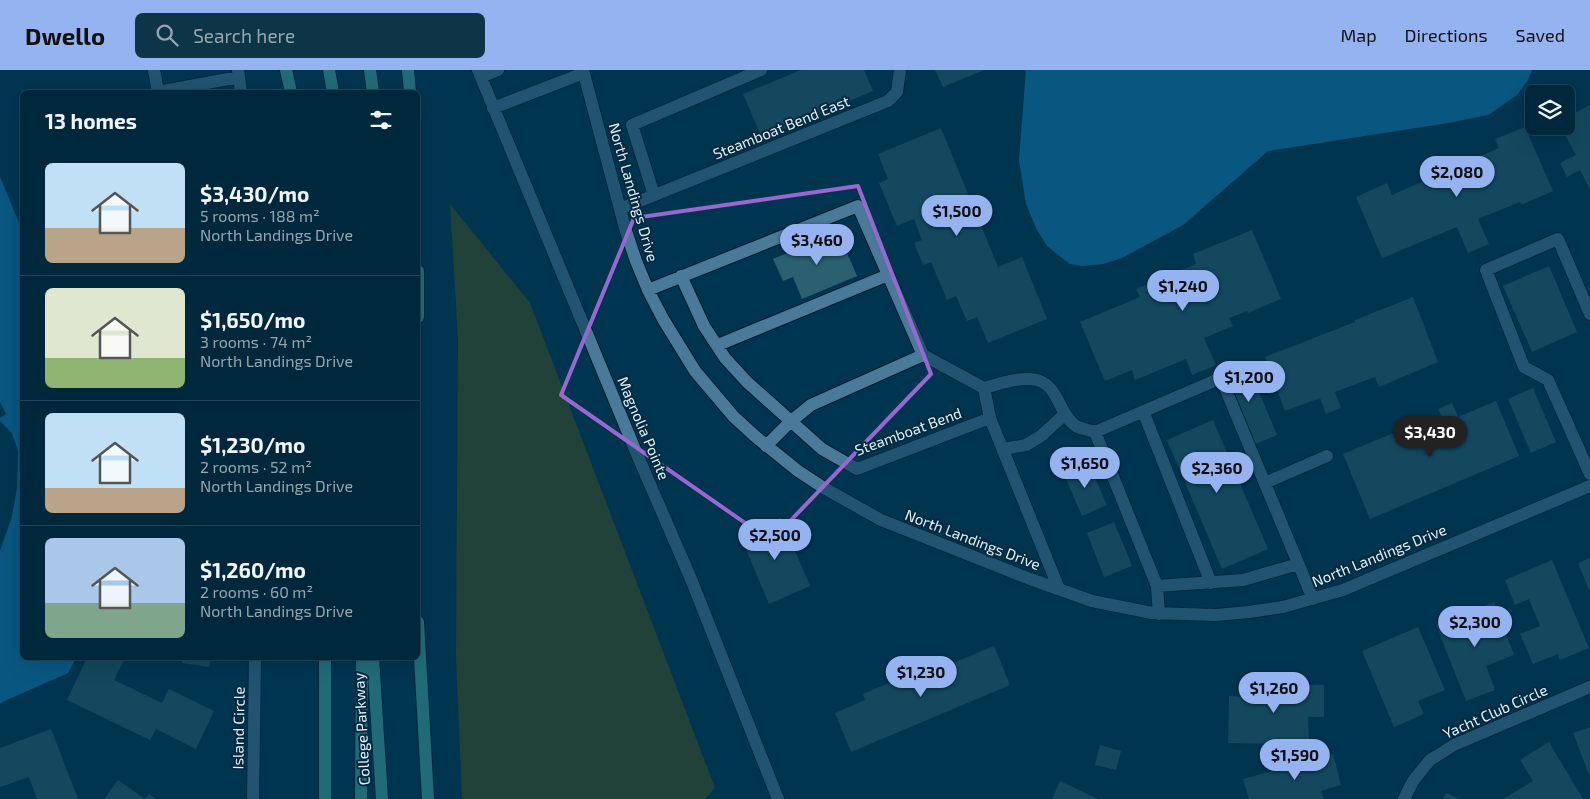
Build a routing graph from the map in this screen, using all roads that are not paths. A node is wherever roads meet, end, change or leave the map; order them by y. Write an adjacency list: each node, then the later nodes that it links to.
1 (154, 70): 12 (street)
2 (286, 70): 15 (main road)
3 (329, 70): 16 (main road)
4 (370, 70): 17 (main road)
5 (408, 70): 18 (main road)
6 (498, 70): 11 (street)
7 (761, 70): 20 (street)
8 (900, 70): 20 (street, Steamboat Bend East)
9 (583, 71): 19 (street); 21 (street, North Landings Drive)
10 (238, 73): 13 (street); 14 (street)
11 (480, 73): 19 (street, Magnolia Pointe)
12 (158, 90)
13 (166, 90)
14 (241, 90)
15 (290, 90)
16 (333, 90)
17 (373, 90)
18 (410, 90)
19 (493, 108): 57 (street, Magnolia Pointe)
20 (654, 196): 21 (street, Steamboat Bend East)
21 (620, 209): 24 (street, North Landings Drive)
22 (888, 275): 23 (street); 26 (street); 27 (street)
23 (681, 276): 24 (street); 26 (street, Steamboat Bend)
24 (648, 290): 34 (street, North Landings Drive)
25 (1590, 314): 37 (street)
26 (718, 345): 32 (street, Steamboat Bend)
27 (923, 355): 28 (street); 32 (street)
28 (984, 388): 30 (street); 31 (street)
29 (1143, 411): 33 (street); 38 (street); 41 (street)
30 (1065, 414): 33 (street); 35 (street)
31 (990, 418): 32 (street, Steamboat Bend); 35 (street)
32 (790, 422): 34 (street)
33 (1095, 432): 42 (street)
34 (766, 446): 43 (street, North Landings Drive)
35 (1003, 449): 43 (street)
36 (1327, 456): 38 (street)
37 (1590, 474)
38 (1265, 483): 40 (street)
39 (1590, 486): 44 (street, North Landings Drive)
40 (1298, 564): 41 (street); 44 (street)
41 (1211, 583): 42 (street)
42 (1157, 586): 45 (street)
43 (1059, 589): 45 (street, North Landings Drive)
44 (1313, 599): 45 (street, North Landings Drive)
45 (1159, 614)
46 (420, 657): 56 (main road)
47 (255, 660): 52 (street, Island Circle)
48 (325, 660): 53 (main road)
49 (362, 660): 54 (main road)
50 (373, 660): 55 (main road, College Parkway)
51 (1590, 687): 58 (street, Yacht Club Circle)
52 (253, 799)
53 (324, 799)
54 (361, 799)
55 (382, 799)
56 (428, 799)
57 (778, 799)
58 (1404, 799)

